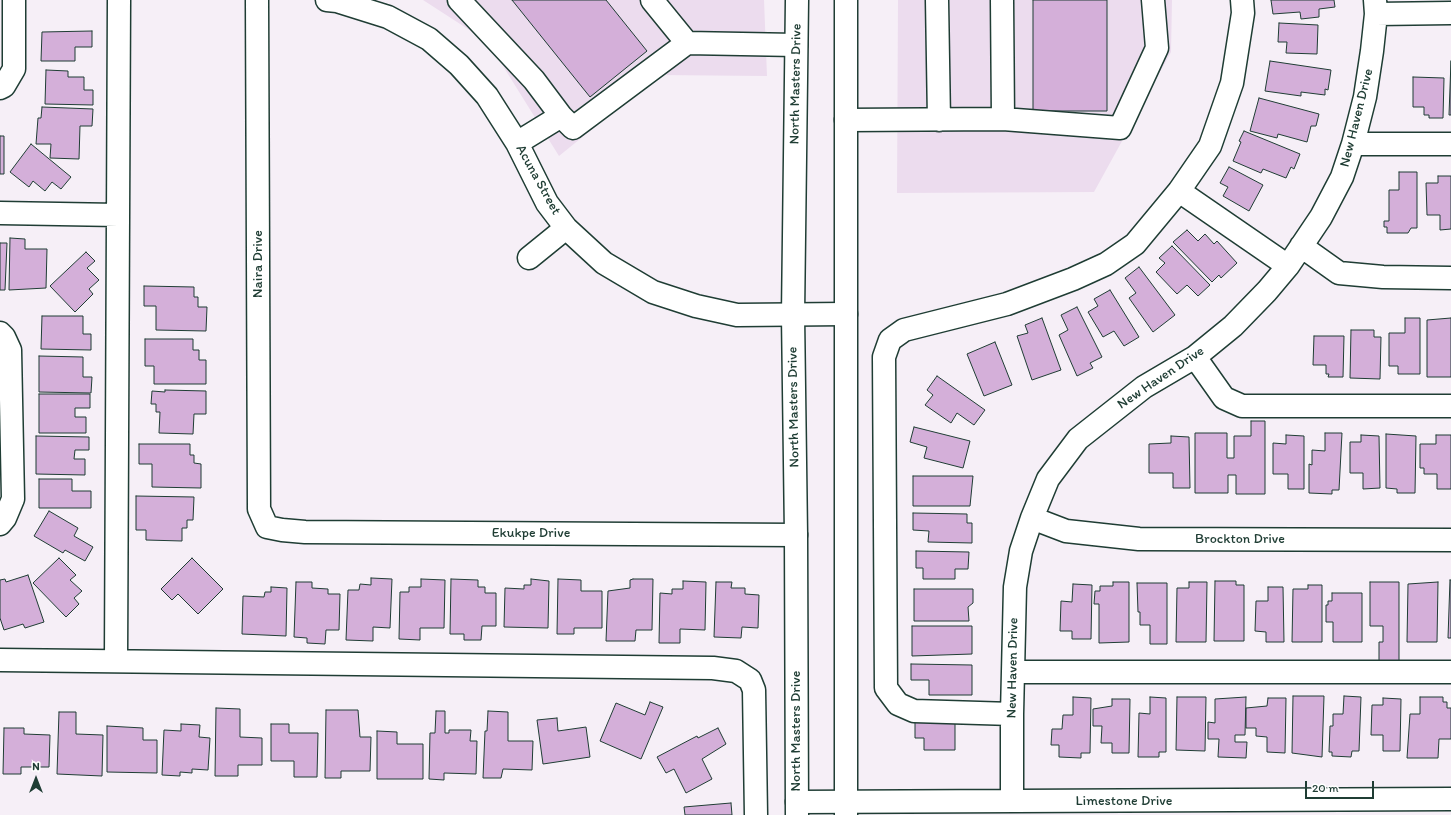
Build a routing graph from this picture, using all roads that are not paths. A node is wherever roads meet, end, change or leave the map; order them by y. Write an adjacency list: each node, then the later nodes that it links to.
1 (14, 0): 17 (street)
2 (118, 0): 27 (street)
3 (257, 0): 41 (street, Naira Drive)
4 (334, 0): 22 (street, Acuna Street)
5 (459, 0): 18 (street)
6 (652, 0): 15 (street)
7 (797, 0): 16 (street, North Masters Drive)
8 (846, 0): 20 (street)
9 (937, 0): 21 (street)
10 (1002, 0): 19 (street)
11 (1153, 0): 19 (street)
12 (1242, 0): 25 (street)
13 (1375, 7): 14 (street); 23 (street, New Haven Drive)
14 (1451, 13)
15 (687, 43): 16 (street); 18 (street)
16 (796, 45): 34 (street, North Masters Drive)
17 (0, 88)
18 (561, 116): 22 (street)
19 (1003, 119): 21 (street)
20 (846, 120): 21 (street); 33 (street)
21 (939, 120)
22 (517, 143): 28 (street, Acuna Street)
23 (1352, 144): 24 (street); 29 (street, New Haven Drive)
24 (1451, 144)
25 (1179, 191): 31 (street); 48 (street)
26 (0, 213): 27 (street)
27 (118, 215): 45 (street)
28 (566, 228): 30 (street); 34 (street, Acuna Street)
29 (1301, 246): 31 (street, New Haven Drive); 32 (street)
30 (529, 258)
31 (1288, 266): 36 (street, New Haven Drive)
32 (1451, 278)
33 (846, 314): 34 (street, Acuna Street); 53 (street)
34 (793, 315): 42 (street, North Masters Drive)
35 (0, 333): 38 (street)
36 (1195, 357): 37 (street); 39 (street, New Haven Drive)
37 (1451, 406)
38 (5, 429): 40 (street)
39 (1032, 518): 43 (street, Brockton Drive); 46 (street, New Haven Drive)
40 (0, 524)
41 (267, 527): 42 (street, Ekukpe Drive)
42 (796, 535): 52 (street, North Masters Drive)
43 (1451, 540)
44 (0, 660): 45 (street)
45 (116, 661): 55 (street)
46 (1013, 672): 47 (street); 48 (street, New Haven Drive)
47 (1451, 672)
48 (1012, 714): 50 (street, New Haven Drive)
49 (1451, 799): 51 (street, Limestone Drive)
50 (1023, 805): 53 (street, Limestone Drive); 54 (street, Limestone Drive)
51 (1370, 807): 54 (street, Limestone Drive)
52 (797, 808): 53 (street, Limestone Drive)
53 (846, 808)
54 (1197, 808)
55 (756, 815)

